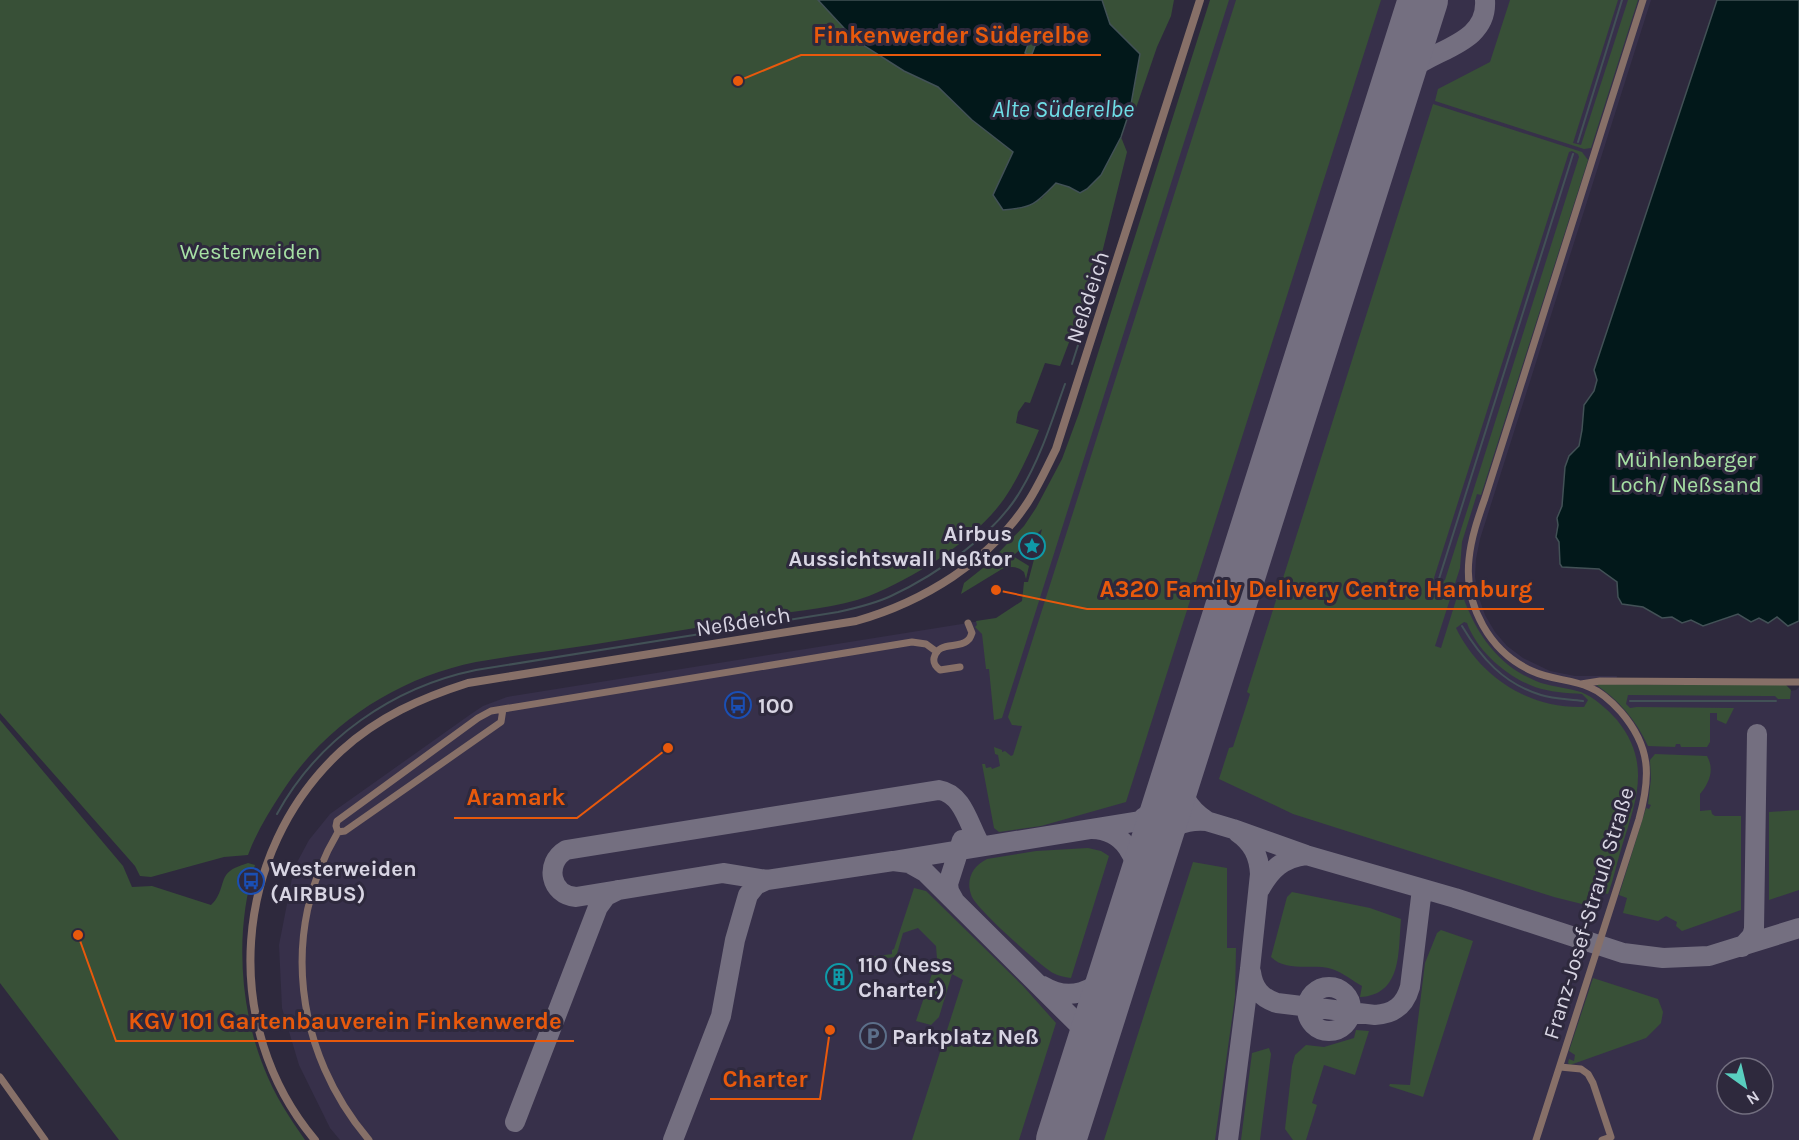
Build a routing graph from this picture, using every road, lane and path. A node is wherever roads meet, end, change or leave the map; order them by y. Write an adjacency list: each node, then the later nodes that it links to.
1 (1200, 0): 13 (street, Neßdeich)
2 (1643, 0): 7 (street)
3 (968, 623): 4 (street)
4 (937, 652): 5 (street); 8 (street)
5 (960, 667)
6 (1799, 682): 7 (street)
7 (1581, 684): 10 (street, Franz-Josef-Strauß Straße)
8 (503, 708): 9 (street); 9 (street)
9 (338, 832): 14 (street)
10 (1560, 1067): 15 (street, Franz-Josef-Strauß Straße); 16 (street)
11 (0, 1077): 12 (street)
12 (45, 1140)
13 (315, 1140)
14 (369, 1140)
15 (1536, 1140)
16 (1602, 1140)

